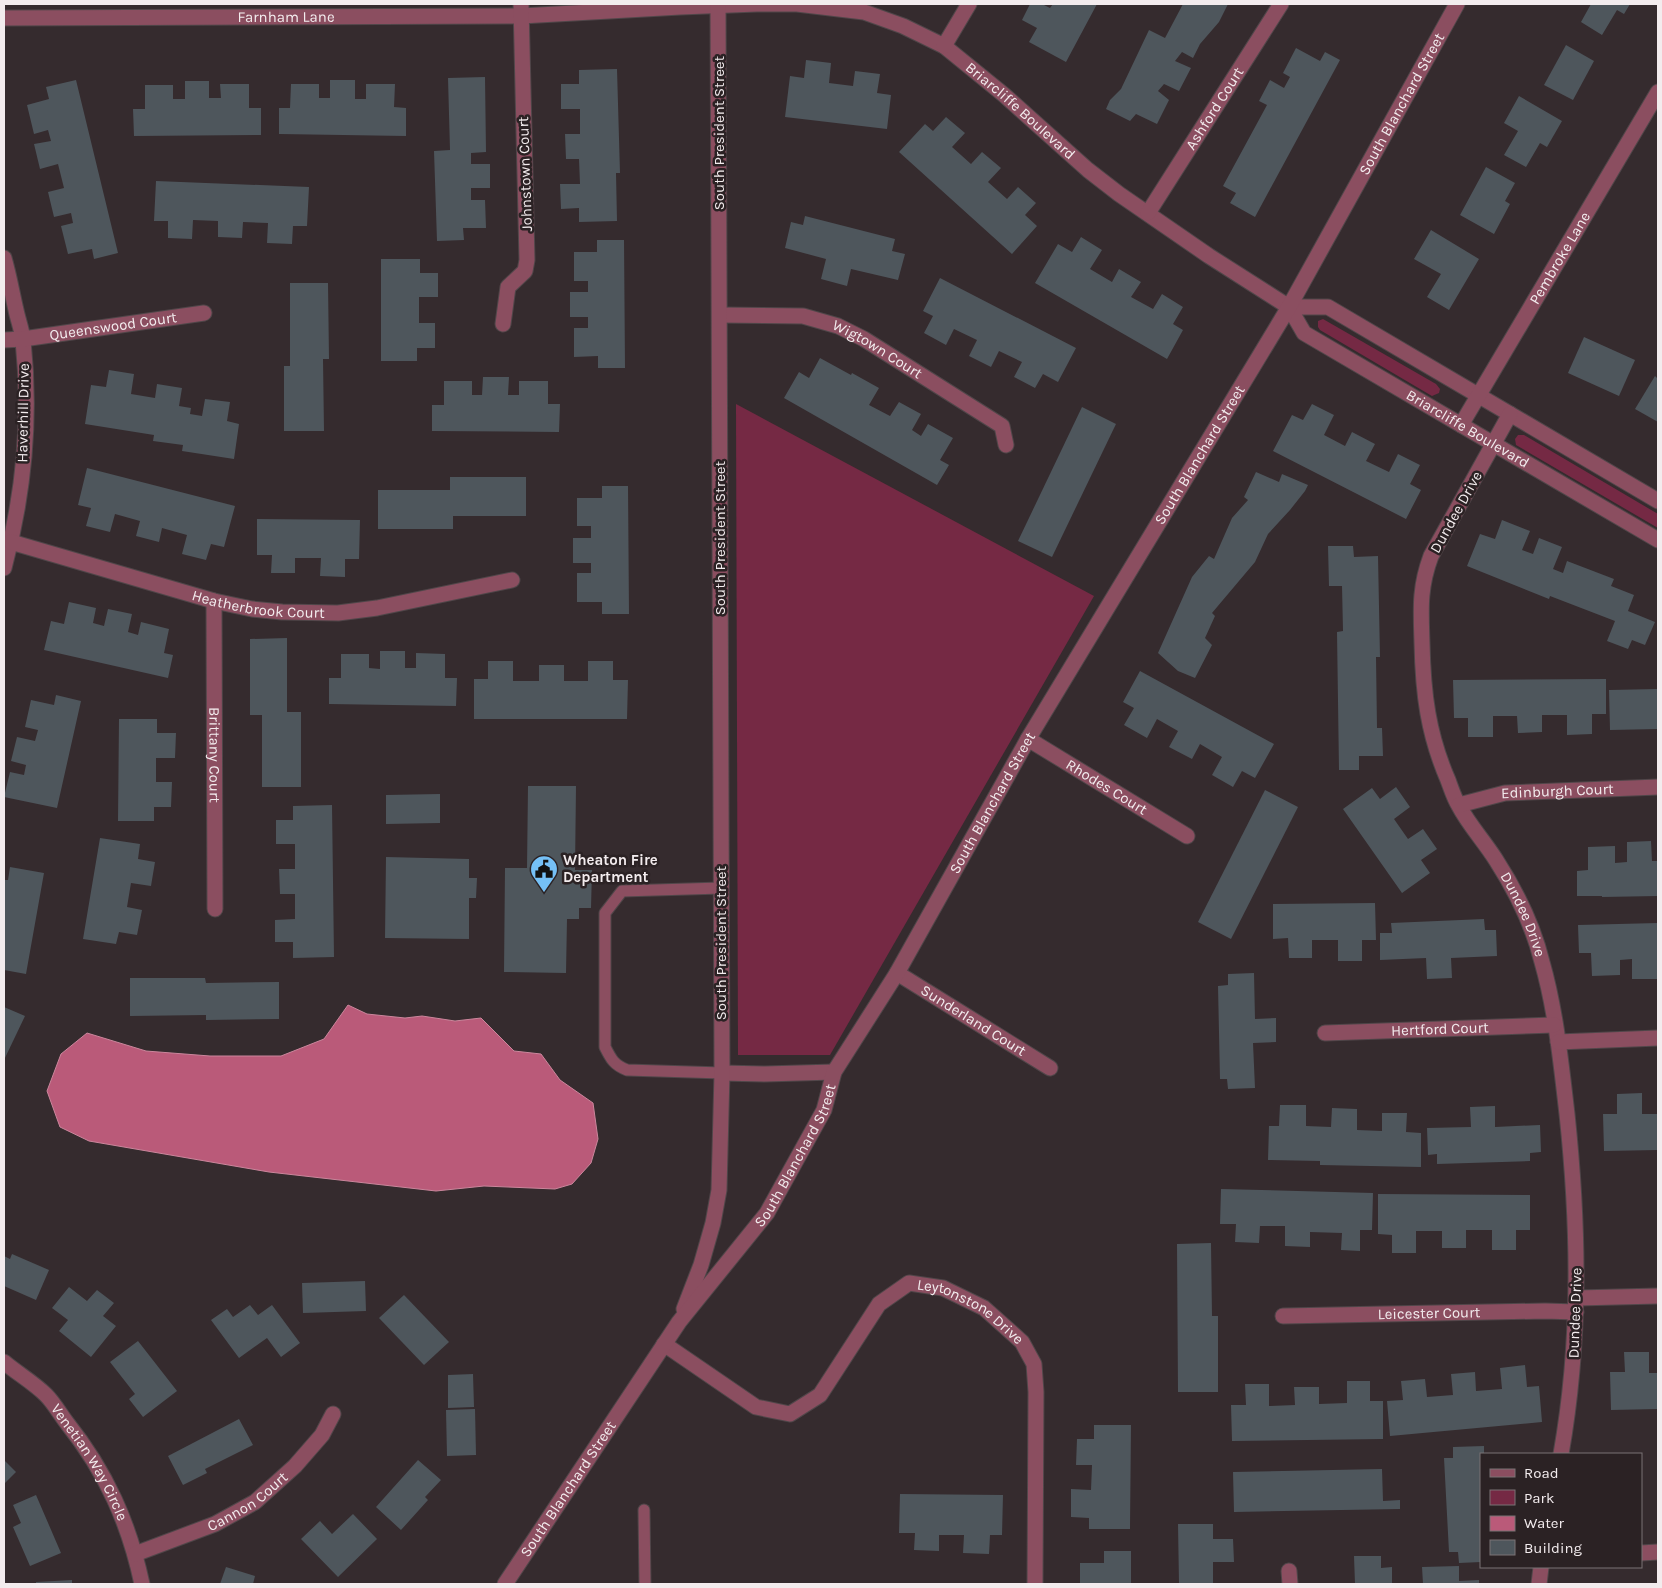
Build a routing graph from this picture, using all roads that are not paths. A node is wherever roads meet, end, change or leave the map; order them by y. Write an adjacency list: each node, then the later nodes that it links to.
1 (718, 4): 5 (street, Farnham Lane); 7 (street, Briarcliffe Boulevard); 13 (street, South President Street)
2 (968, 4): 7 (street)
3 (1281, 4): 9 (street, Ashford Court)
4 (1457, 4): 11 (street, South Blanchard Street)
5 (521, 10): 6 (street, Farnham Lane); 14 (street, Johnstown Court)
6 (4, 18)
7 (944, 46): 9 (street, Briarcliffe Boulevard)
8 (1656, 102): 17 (street, Pembroke Lane)
9 (1148, 213): 11 (street, Briarcliffe Boulevard)
10 (4, 258): 15 (street, Haverhill Drive)
11 (1289, 307): 17 (street); 19 (street, Briarcliffe Boulevard); 28 (street, South Blanchard Street)
12 (204, 313): 15 (street, Queenswood Court)
13 (720, 314): 21 (street, Wigtown Court); 32 (street, South President Street)
14 (503, 324)
15 (23, 339): 16 (street, Queenswood Court); 24 (street, Haverhill Drive)
16 (4, 340)
17 (1478, 395): 18 (street); 19 (street, Pembroke Lane)
18 (1510, 414): 20 (street, Dundee Drive); 22 (street)
19 (1461, 425): 20 (street, Briarcliffe Boulevard)
20 (1493, 444): 23 (street, Briarcliffe Boulevard); 30 (street, Dundee Drive)
21 (1006, 445)
22 (1658, 501)
23 (1658, 540)
24 (11, 542): 25 (street, Haverhill Drive); 27 (street, Heatherbrook Court)
25 (4, 568)
26 (512, 580): 27 (street, Heatherbrook Court)
27 (214, 601): 33 (street, Brittany Court)
28 (1028, 739): 31 (street, Rhodes Court); 34 (street, South Blanchard Street)
29 (1658, 788): 30 (street, Edinburgh Court)
30 (1458, 806): 35 (street, Dundee Drive)
31 (1186, 836)
32 (721, 888): 41 (street, South President Street); 41 (lane)
33 (215, 909)
34 (897, 974): 39 (street, Sunderland Court); 40 (street, South Blanchard Street)
35 (1554, 1025): 36 (street, Hertford Court); 38 (street, Dundee Drive)
36 (1326, 1033)
37 (1658, 1038): 38 (street)
38 (1558, 1042): 43 (street, Dundee Drive)
39 (1050, 1068)
40 (834, 1072): 41 (street); 45 (street, South Blanchard Street)
41 (722, 1073): 45 (street, South President Street)
42 (1658, 1296): 43 (street, Leicester Court)
43 (1576, 1305): 44 (street, Leicester Court); 49 (street, Dundee Drive)
44 (1283, 1316)
45 (679, 1322): 46 (street, South Blanchard Street)
46 (664, 1344): 56 (street, South Blanchard Street); 58 (street, Leytonstone Drive)
47 (4, 1362): 53 (street, Venetian Way Circle)
48 (333, 1414): 53 (street, Cannon Court)
49 (1561, 1453)
50 (644, 1510): 57 (lane)
51 (1658, 1552): 52 (street)
52 (1642, 1553)
53 (135, 1554): 55 (street, Venetian Way Circle)
54 (1542, 1568): 59 (street)
55 (142, 1584)
56 (505, 1584)
57 (644, 1584)
58 (1035, 1584)
59 (1539, 1584)

